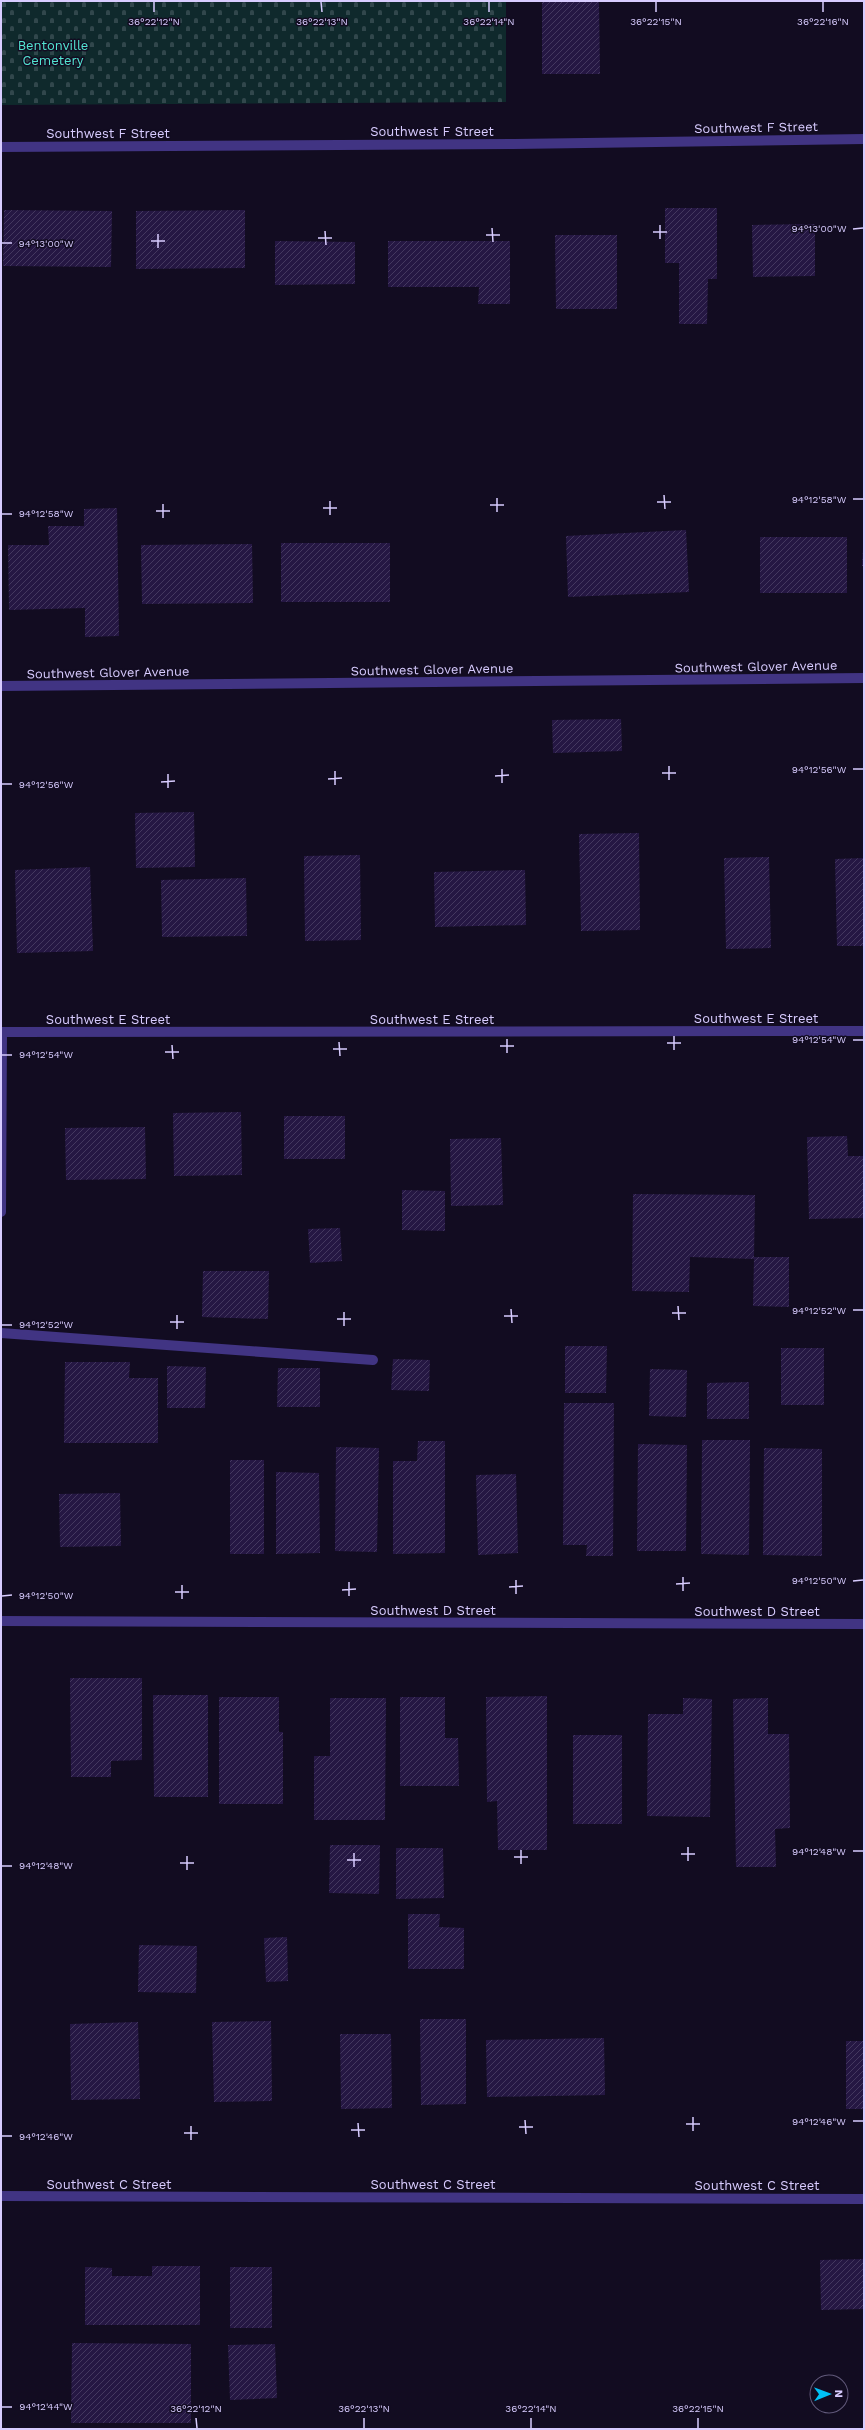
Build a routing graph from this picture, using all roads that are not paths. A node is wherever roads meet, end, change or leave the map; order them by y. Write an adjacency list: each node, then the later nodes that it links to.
1 (864, 139): 2 (street, Southwest F Street)
2 (1, 147)
3 (864, 678): 4 (street, Southwest Glover Avenue)
4 (1, 686)
5 (864, 1031): 6 (street, Southwest E Street)
6 (1, 1032): 7 (street)
7 (1, 1212)
8 (1, 1333): 9 (street)
9 (374, 1360)
10 (1, 1621): 11 (street, Southwest D Street)
11 (864, 1624)
12 (1, 2196): 13 (street, Southwest C Street)
13 (864, 2199)

